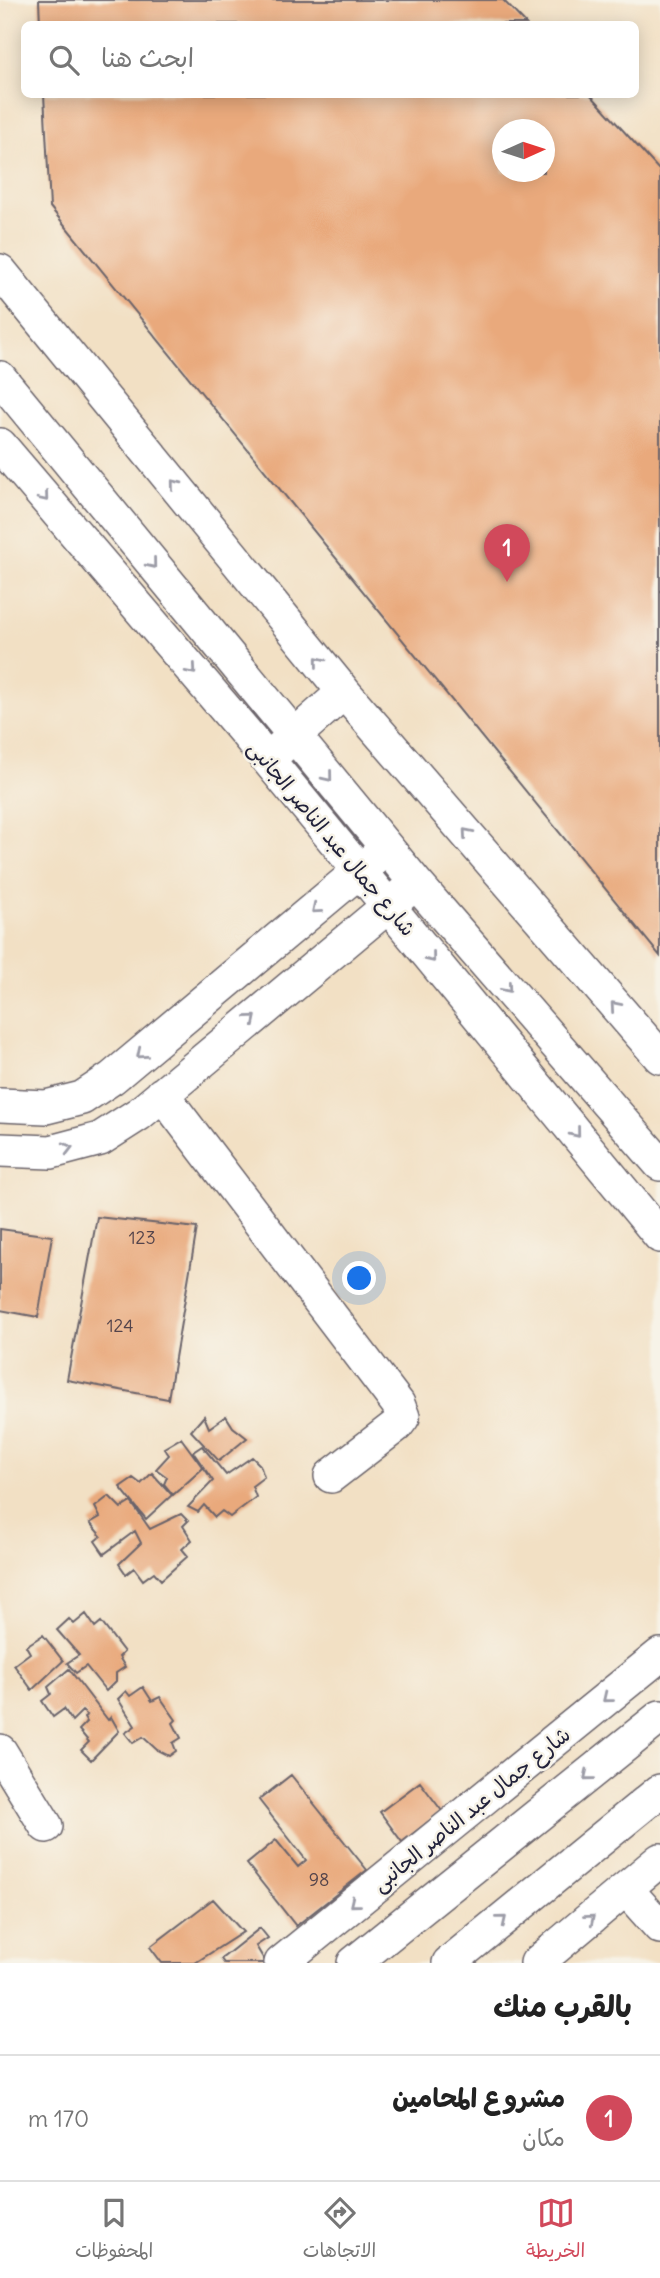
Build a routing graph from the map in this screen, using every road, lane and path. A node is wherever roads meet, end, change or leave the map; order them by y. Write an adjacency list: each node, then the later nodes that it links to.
1 (0, 271): 4 (street, one-way to 1)
2 (0, 378): 5 (street, one-way to 5)
3 (5, 461): 6 (street, شارع جمال عبد الناصر الجانبى, one-way to 6)
4 (344, 692): 5 (street); 11 (street, one-way to 4)
5 (294, 736): 6 (street); 7 (street, one-way to 7)
6 (267, 759): 8 (street, شارع جمال عبد الناصر الجانبى)
7 (386, 848): 8 (street); 9 (street)
8 (360, 872): 10 (street, شارع جمال عبد الناصر الجانبى); 13 (street, one-way to 13)
9 (415, 882): 10 (street); 15 (street, one-way to 15)
10 (389, 906): 12 (street, one-way to 10); 16 (street, شارع جمال عبد الناصر الجانبى, one-way to 16)
11 (660, 1057)
12 (162, 1094): 14 (street, one-way to 12); 17 (street)
13 (0, 1105)
14 (0, 1150)
15 (660, 1164)
16 (660, 1236)
17 (331, 1476)
18 (660, 1655): 26 (street, شارع جمال عبد الناصر الجانبى, one-way to 26)
19 (660, 1717): 27 (street, one-way to 27)
20 (0, 1751): 22 (street)
21 (660, 1791): 28 (street, one-way to 21)
22 (46, 1826)
23 (660, 1860): 24 (street)
24 (626, 1889): 25 (street); 29 (street, one-way to 24)
25 (660, 1927)
26 (281, 1963)
27 (354, 1963)
28 (449, 1963)
29 (537, 1963)

